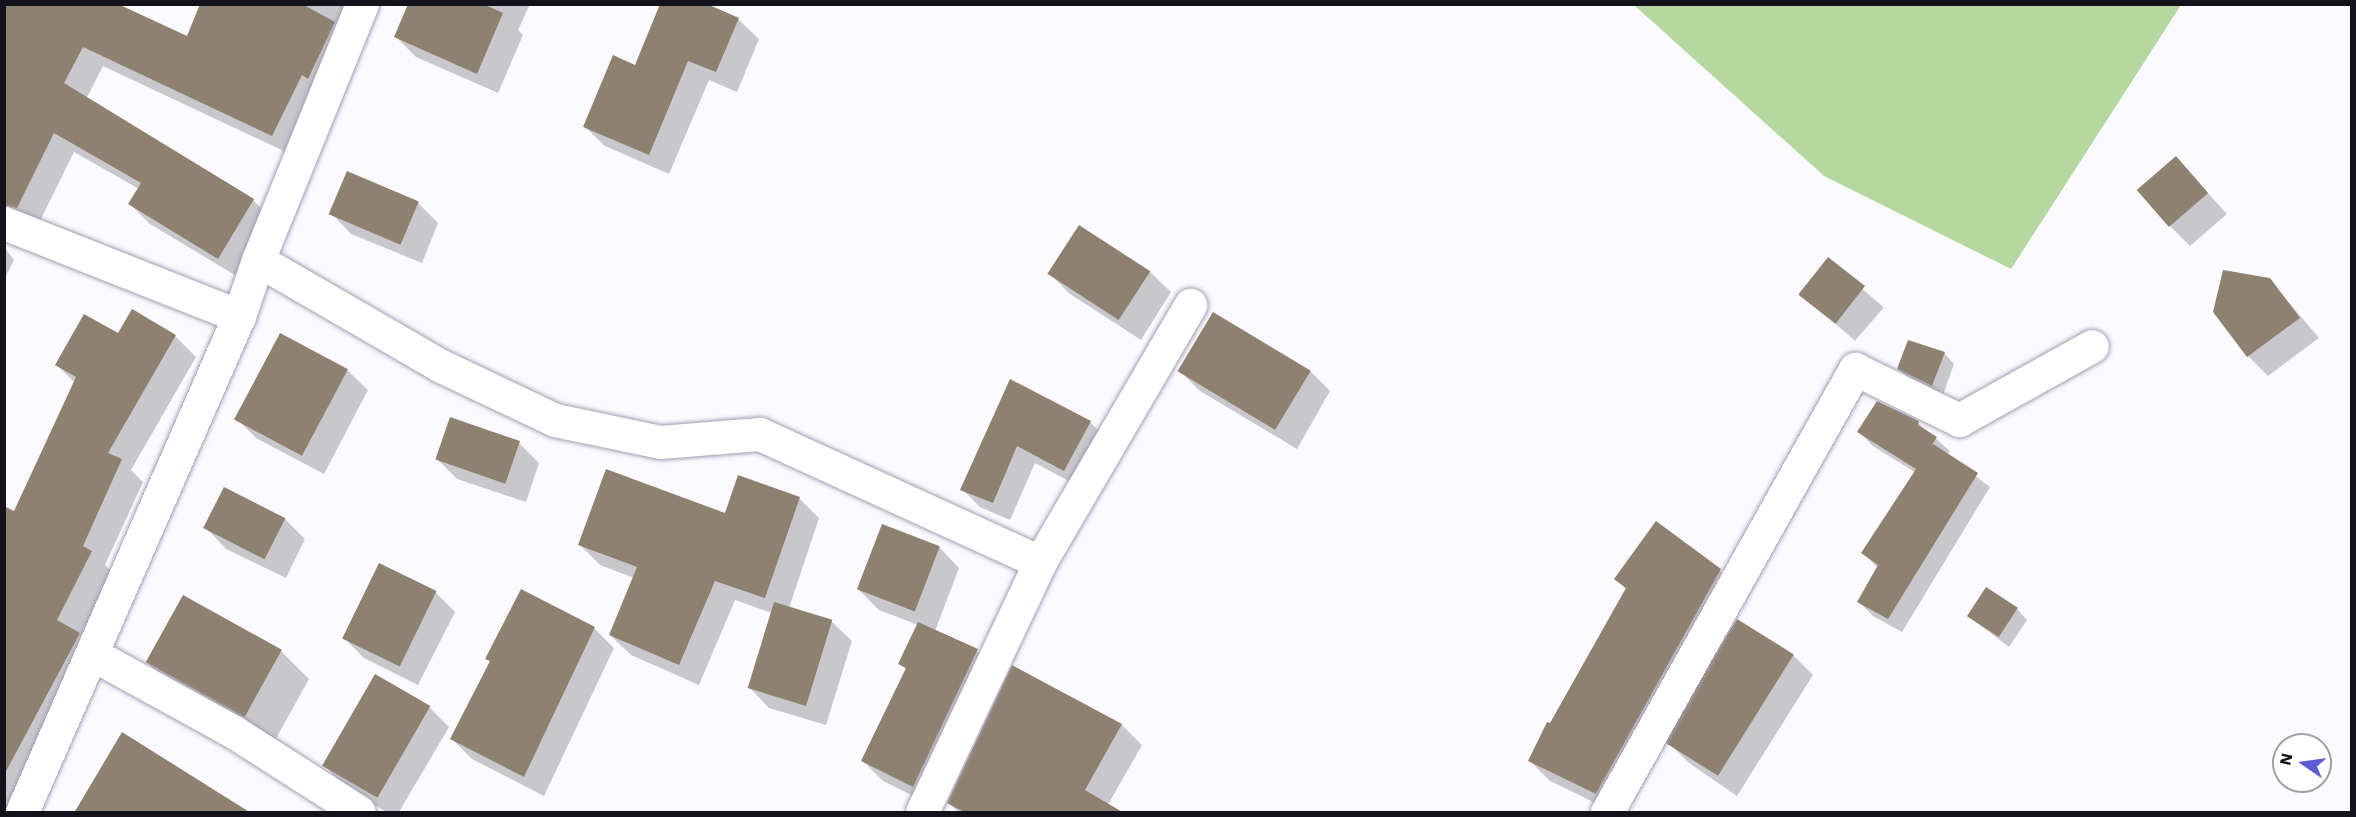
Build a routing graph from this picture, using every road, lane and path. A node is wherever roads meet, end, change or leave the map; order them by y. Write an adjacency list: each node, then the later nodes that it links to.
1 (362, 4): 3 (street)
2 (4, 223): 5 (street)
3 (258, 260): 5 (street); 7 (street)
4 (1190, 305): 7 (street)
5 (239, 316): 8 (street)
6 (2092, 346): 12 (street)
7 (1040, 562): 11 (street)
8 (92, 654): 9 (street); 10 (street)
9 (22, 813)
10 (359, 813)
11 (922, 813)
12 (1607, 813)

